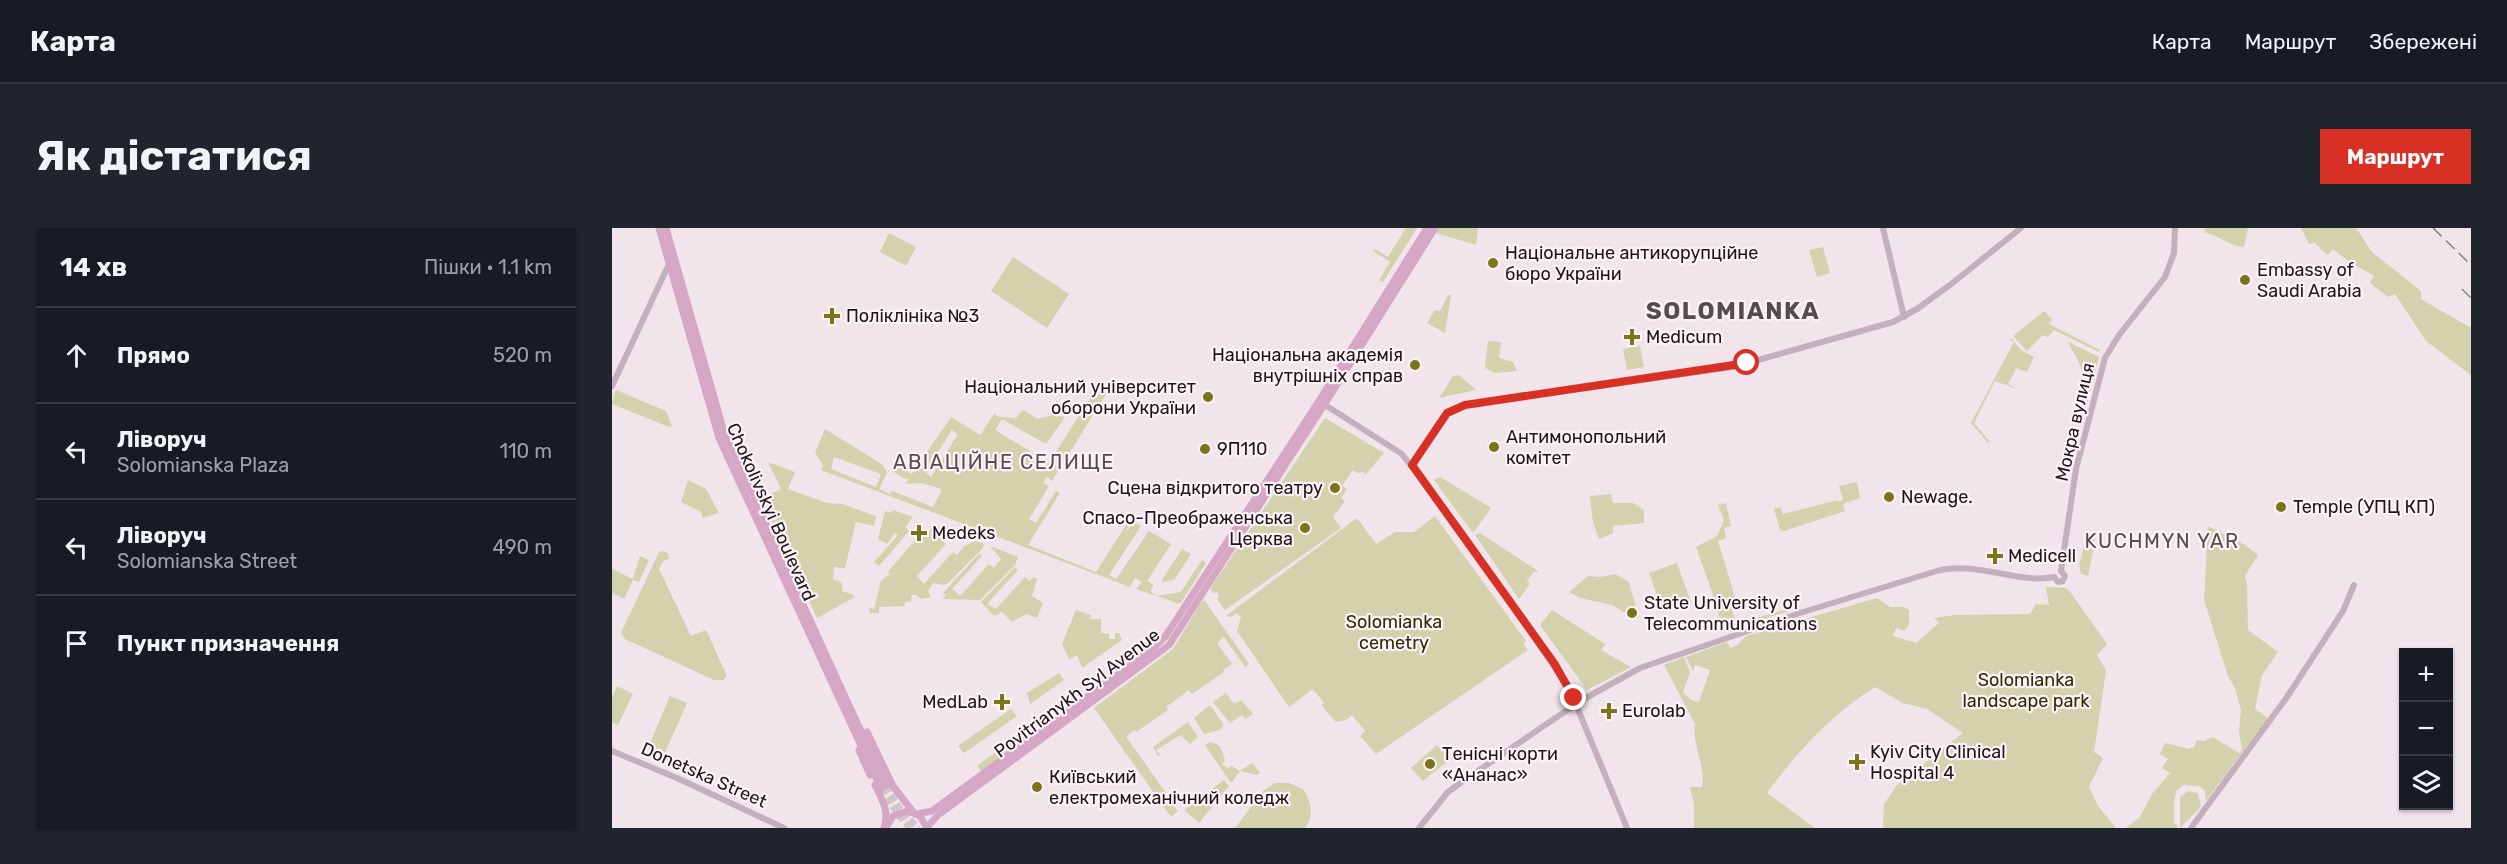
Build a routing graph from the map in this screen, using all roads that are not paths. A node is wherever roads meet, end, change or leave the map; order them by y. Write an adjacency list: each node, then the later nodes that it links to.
1 (659, 228): 8 (main road, Chokolivskyi Boulevard)
2 (666, 228): 14 (main road, Chokolivskyi Boulevard)
3 (1427, 228): 11 (main road, Povitrianykh Syl Avenue)
4 (1435, 228): 11 (main road, Povitrianykh Syl Avenue)
5 (1883, 228): 9 (street)
6 (2021, 228): 9 (street)
7 (2175, 228): 15 (street, Мокра вулиця)
8 (669, 264): 10 (street); 14 (main road, Chokolivskyi Boulevard)
9 (1904, 317): 12 (street)
10 (612, 386)
11 (1322, 403): 12 (street); 18 (main road, Povitrianykh Syl Avenue); 19 (main road, Povitrianykh Syl Avenue)
12 (1412, 465): 15 (street)
13 (2354, 585): 24 (street)
14 (844, 698): 17 (main road, Chokolivskyi Boulevard); 18 (main road, Chokolivskyi Boulevard); 21 (main road, Chokolivskyi Boulevard)
15 (1577, 704): 22 (street); 23 (street)
16 (612, 751): 20 (street, Donetska Street)
17 (884, 788)
18 (915, 813): 19 (main road, Chokolivskyi Boulevard); 21 (main road, Povitrianykh Syl Avenue)
19 (927, 827)
20 (784, 828)
21 (885, 828)
22 (1419, 828)
23 (1627, 828)
24 (2191, 828)

